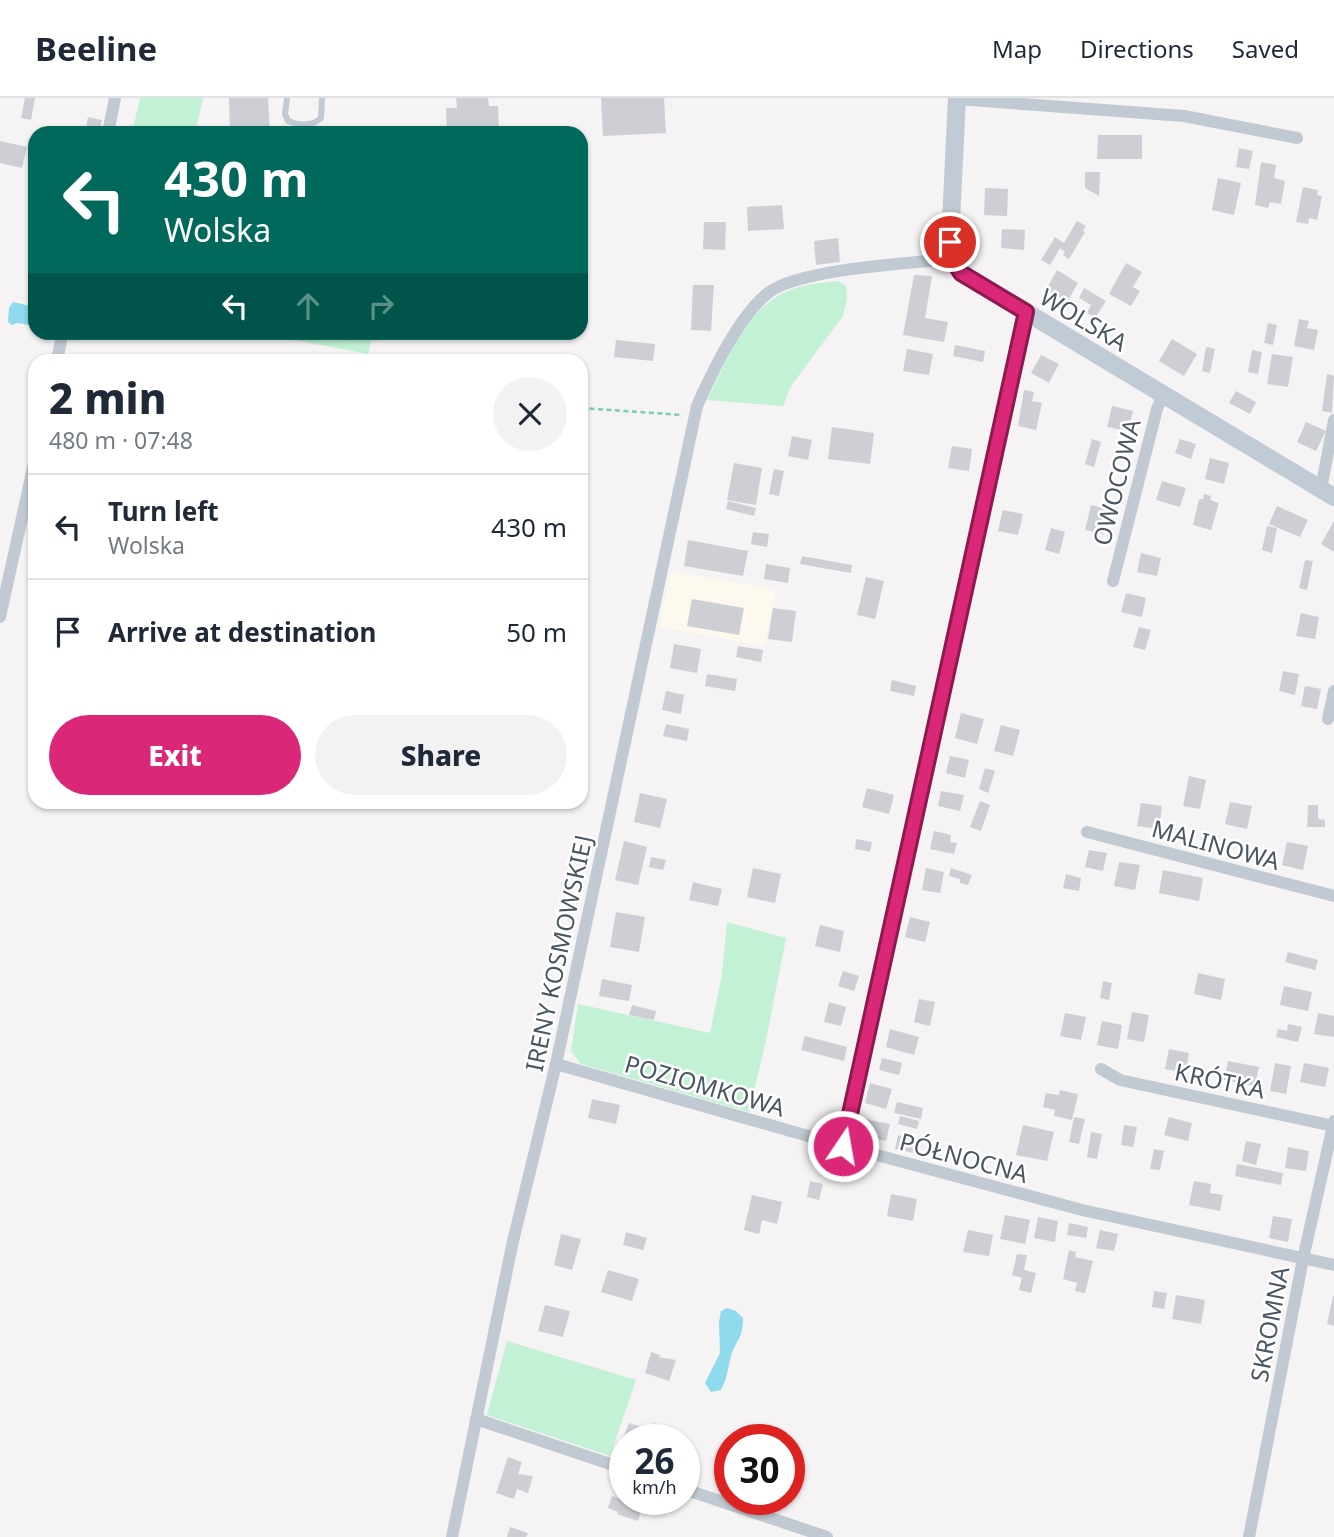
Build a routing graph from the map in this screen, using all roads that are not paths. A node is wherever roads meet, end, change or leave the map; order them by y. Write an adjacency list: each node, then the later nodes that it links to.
1 (115, 98): 5 (street)
2 (286, 98): 3 (lane)
3 (322, 98)
4 (957, 98): 6 (street); 7 (street)
5 (109, 126)
6 (1297, 138)
7 (952, 259): 8 (street, WOLSKA); 19 (street, IRENY KOSMOWSKIEJ)
8 (1026, 312): 9 (street, WOLSKA); 22 (street)
9 (1163, 395): 12 (street, WOLSKA); 13 (street, OWOCOWA)
10 (1334, 420): 12 (street)
11 (28, 490): 14 (street)
12 (1327, 493)
13 (1113, 581)
14 (0, 617)
15 (1334, 691): 16 (street)
16 (1328, 719)
17 (1087, 832): 18 (street, MALINOWA)
18 (1334, 897)
19 (556, 1064): 22 (street, POZIOMKOWA); 25 (street, IRENY KOSMOWSKIEJ)
20 (1101, 1069): 21 (street, KRÓTKA)
21 (1334, 1123): 23 (street, SKROMNA)
22 (843, 1146): 23 (street, PÓŁNOCNA)
23 (1303, 1259): 24 (street, PÓŁNOCNA); 30 (street, SKROMNA)
24 (1334, 1265)
25 (477, 1419): 26 (street); 28 (street, IRENY KOSMOWSKIEJ)
26 (609, 1464)
27 (700, 1494): 29 (street)
28 (452, 1537)
29 (827, 1537)
30 (1249, 1537)

